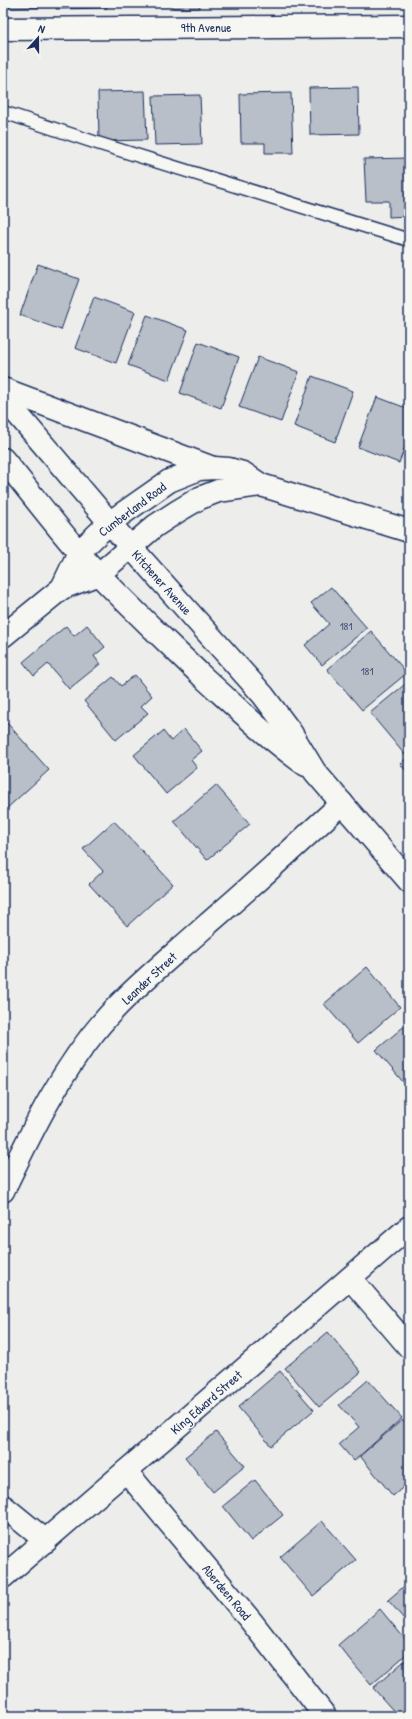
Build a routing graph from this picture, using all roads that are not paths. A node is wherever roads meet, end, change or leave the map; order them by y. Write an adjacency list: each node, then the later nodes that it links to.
1 (409, 26): 2 (street, 9th Avenue)
2 (3, 29)
3 (3, 112): 4 (lane)
4 (409, 240)
5 (3, 389): 8 (street)
6 (3, 397): 10 (street, Kitchener Avenue)
7 (3, 459): 13 (street, Kitchener Avenue)
8 (214, 468): 9 (street, Cumberland Road); 10 (street, Cumberland Road)
9 (261, 485): 11 (street, Cumberland Road); 12 (street, Cumberland Road)
10 (109, 522): 12 (street, Kitchener Avenue); 13 (street, Cumberland Road)
11 (409, 531)
12 (130, 547): 14 (street, Cumberland Road); 17 (street, Kitchener Avenue)
13 (79, 552): 14 (street, Kitchener Avenue); 15 (street, Cumberland Road)
14 (99, 574): 15 (street, Cumberland Road); 17 (street, Kitchener Avenue)
15 (62, 588): 16 (street)
16 (3, 636)
17 (315, 772): 18 (street, Kitchener Avenue)
18 (342, 803): 19 (street, Kitchener Avenue); 20 (street, Leander Street)
19 (409, 881)
20 (3, 1191)
21 (409, 1227): 22 (street, King Edward Street)
22 (350, 1278): 23 (street); 24 (street, King Edward Street)
23 (409, 1346)
24 (126, 1471): 26 (street, King Edward Street); 28 (street, Aberdeen Road)
25 (3, 1506): 26 (street)
26 (46, 1541): 27 (street, King Edward Street)
27 (3, 1577)
28 (325, 1716)

